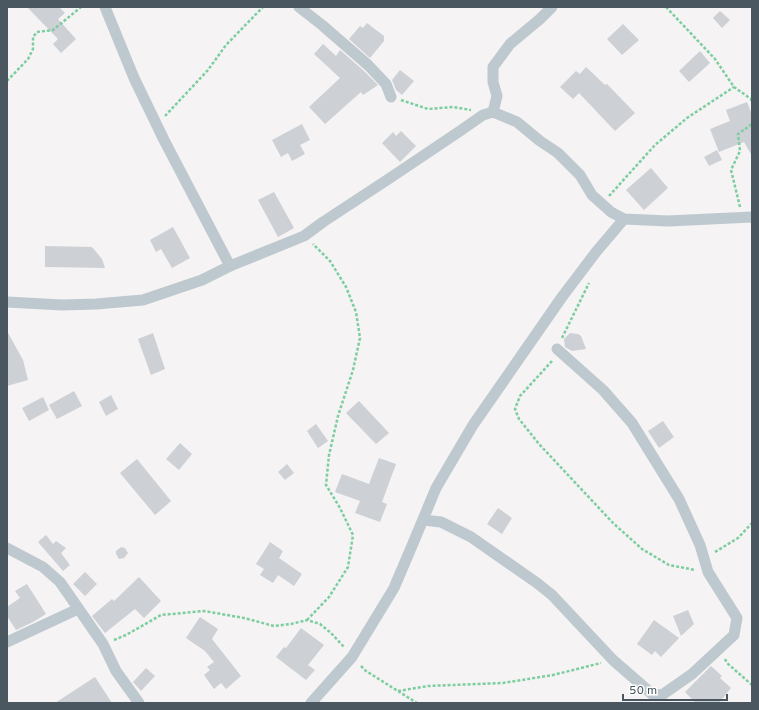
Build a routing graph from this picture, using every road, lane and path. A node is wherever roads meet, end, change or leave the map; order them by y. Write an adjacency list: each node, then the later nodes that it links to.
1 (81, 7): 7 (path)
2 (105, 7): 12 (street)
3 (263, 7): 12 (path)
4 (299, 7): 9 (street)
5 (552, 7): 11 (street)
6 (666, 7): 8 (path)
7 (7, 82)
8 (734, 87): 10 (path); 14 (path)
9 (391, 97): 11 (path)
10 (752, 103)
11 (488, 114): 14 (street); 17 (street)
12 (157, 123): 18 (street)
13 (752, 124): 15 (path)
14 (602, 204): 16 (street)
15 (747, 218): 16 (street)
16 (624, 219): 22 (street)
17 (304, 236): 18 (street); 28 (path)
18 (230, 266): 20 (street)
19 (592, 277): 21 (path)
20 (7, 302)
21 (558, 348): 25 (street); 26 (path)
22 (423, 520): 32 (street); 33 (street)
23 (752, 523): 25 (path)
24 (7, 548): 27 (street)
25 (704, 559): 26 (street)
26 (708, 572): 31 (street)
27 (78, 609): 29 (street); 30 (street)
28 (307, 620): 30 (path); 32 (path)
29 (7, 642)
30 (103, 644): 36 (street)
31 (719, 647): 33 (street); 34 (path)
32 (352, 656): 35 (path); 37 (street)
33 (613, 660): 35 (path)
34 (752, 685)
35 (398, 692): 38 (path)
36 (139, 703)
37 (311, 703)
38 (417, 703)

